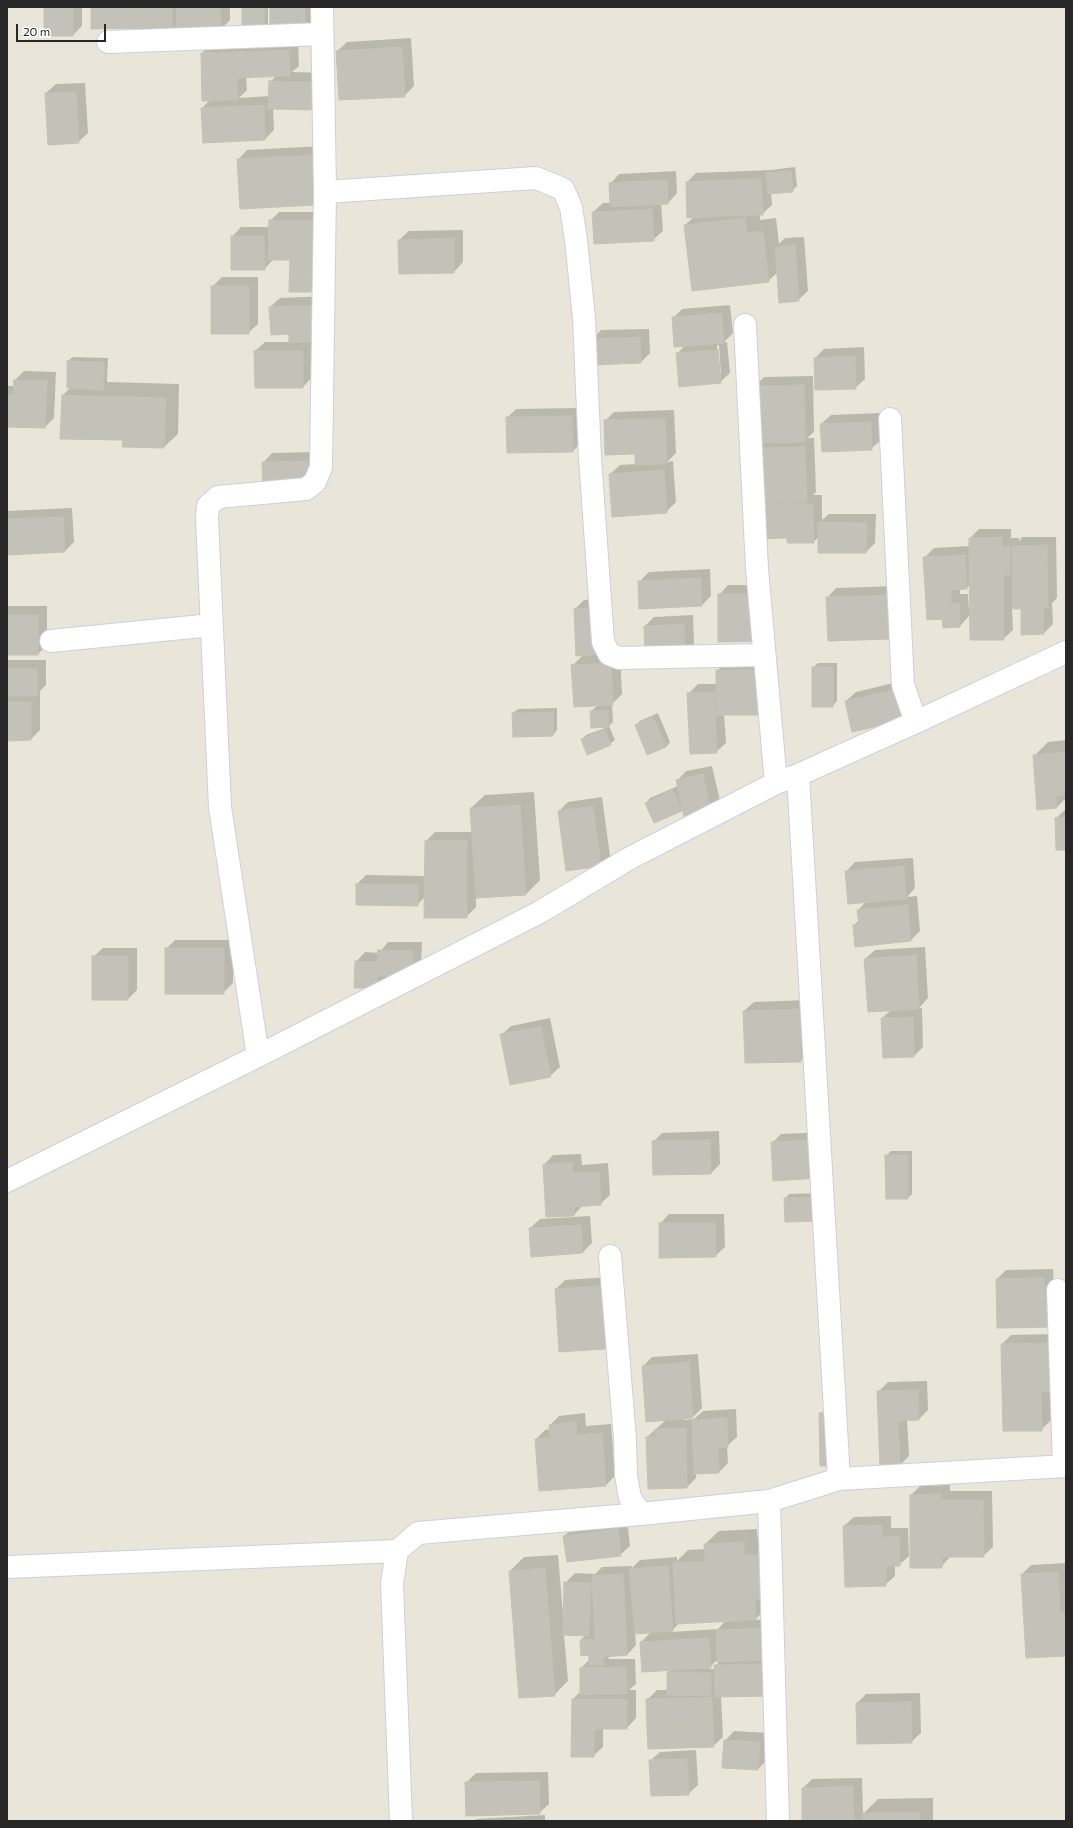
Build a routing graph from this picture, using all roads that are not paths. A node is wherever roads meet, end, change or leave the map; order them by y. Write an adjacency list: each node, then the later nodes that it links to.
1 (322, 7): 2 (street)
2 (322, 34): 3 (street); 4 (street)
3 (108, 42)
4 (325, 192): 7 (street); 10 (street)
5 (745, 325): 10 (street)
6 (890, 420): 11 (street)
7 (212, 625): 8 (street); 14 (street)
8 (51, 641)
9 (1066, 652): 11 (street)
10 (763, 655): 13 (street)
11 (916, 722): 12 (street)
12 (798, 775): 13 (street); 19 (street)
13 (776, 783): 14 (street)
14 (258, 1056): 15 (street)
15 (7, 1181)
16 (610, 1256): 21 (street)
17 (1058, 1290): 18 (street)
18 (1065, 1466): 19 (street)
19 (839, 1479): 20 (street)
20 (769, 1501): 21 (street); 25 (street)
21 (641, 1514): 22 (street)
22 (397, 1551): 23 (street); 24 (street)
23 (7, 1567)
24 (401, 1821)
25 (778, 1821)

